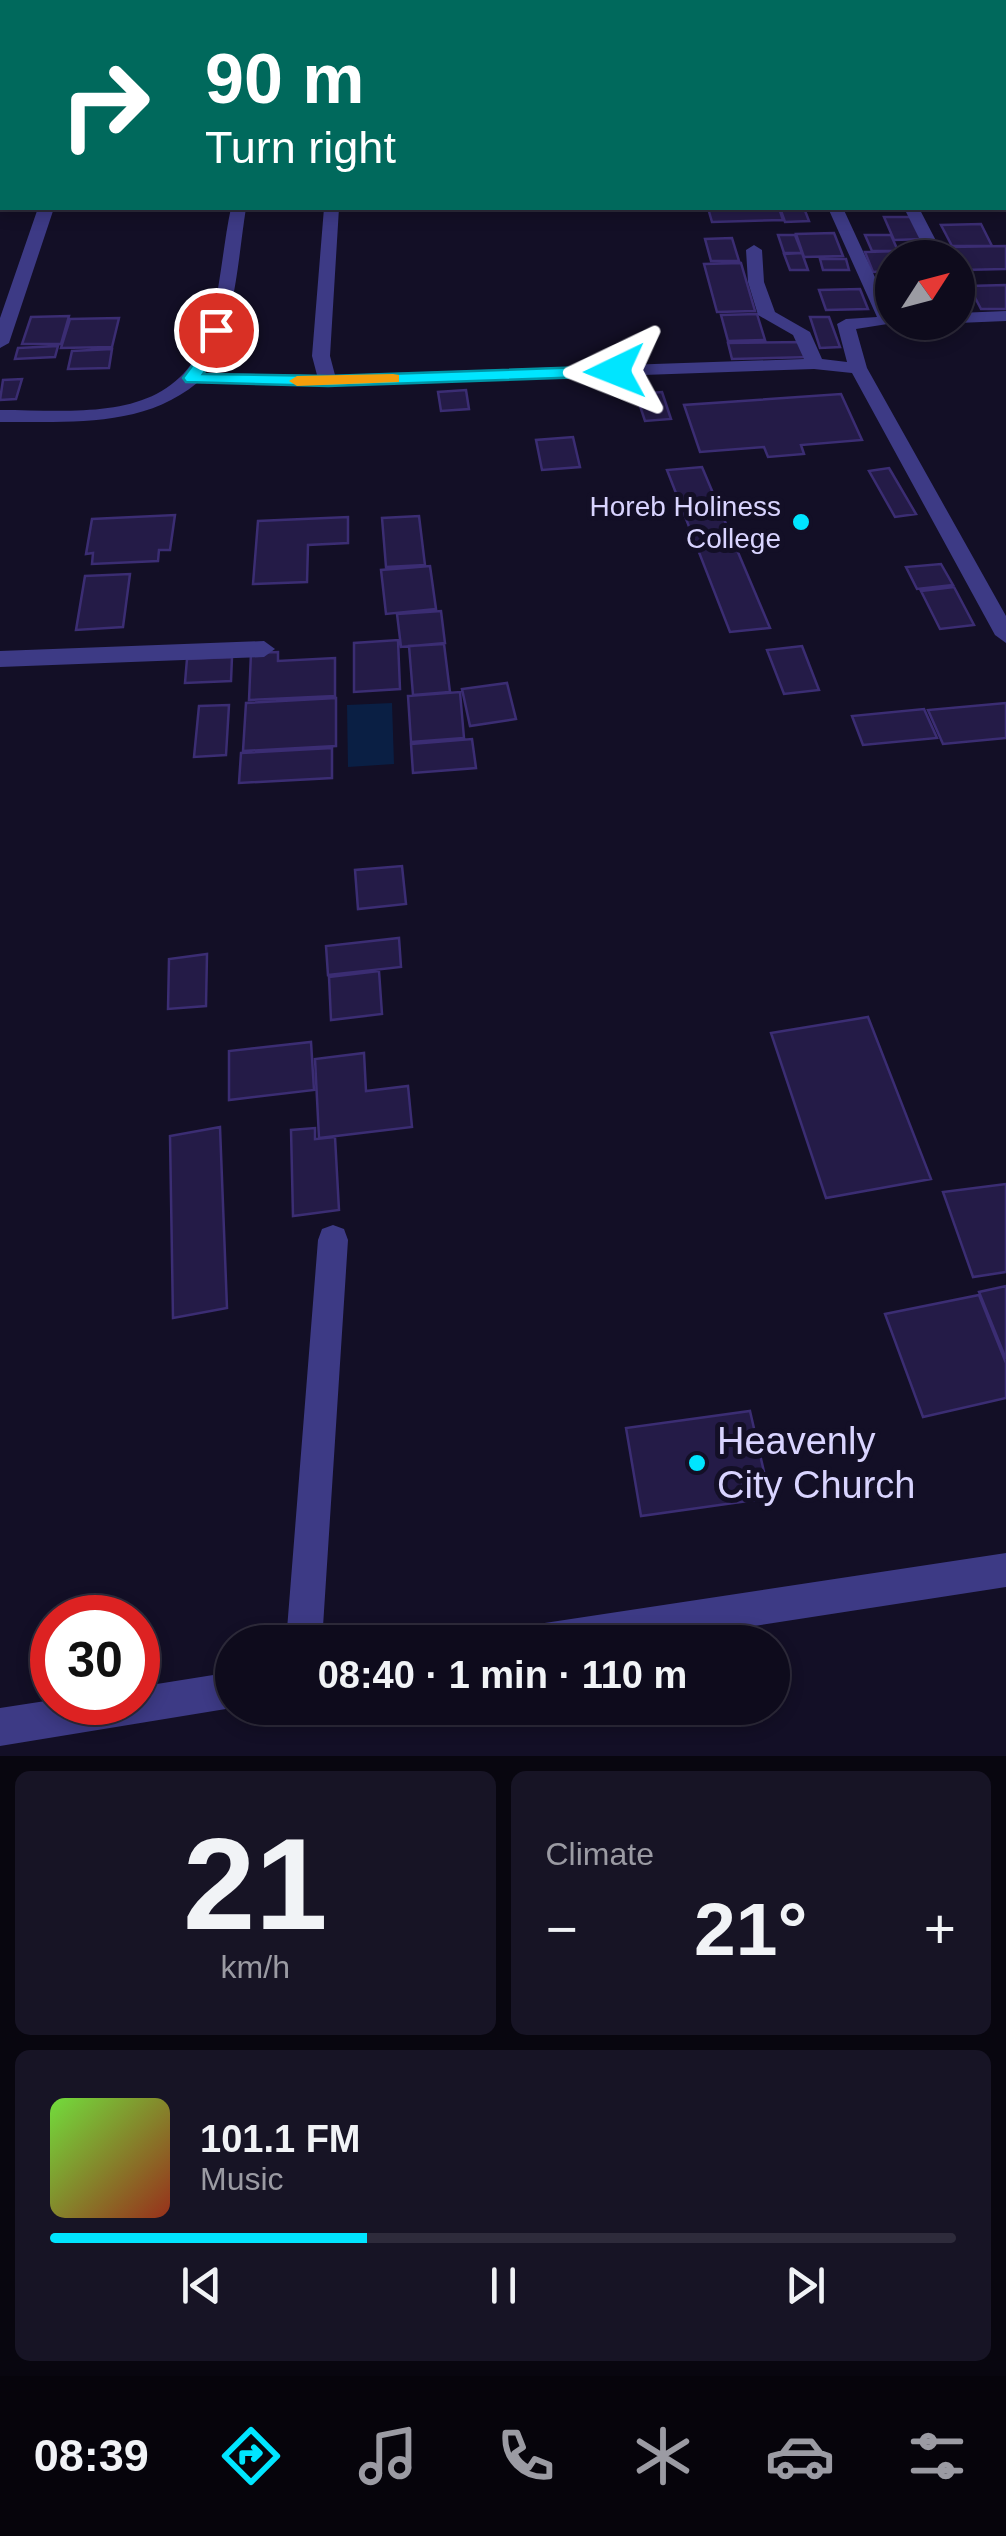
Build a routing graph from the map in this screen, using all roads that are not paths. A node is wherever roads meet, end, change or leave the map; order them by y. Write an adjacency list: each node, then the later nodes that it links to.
1 (45, 210): 12 (street)
2 (238, 210): 15 (street)
3 (331, 210): 16 (street)
4 (837, 210): 8 (street)
5 (913, 210): 6 (street)
6 (928, 240)
7 (754, 250): 13 (street)
8 (875, 290)
9 (1006, 316): 10 (street)
10 (975, 317)
11 (875, 322): 14 (street)
12 (0, 343)
13 (814, 364): 14 (street); 16 (street)
14 (858, 368): 18 (street)
15 (192, 378): 16 (street); 17 (street)
16 (328, 381)
17 (0, 416)
18 (1006, 635)
19 (264, 648): 20 (street)
20 (0, 659)
21 (333, 1240): 23 (street)
22 (1006, 1570): 24 (street)
23 (305, 1625)
24 (648, 1625)
25 (215, 1693): 26 (street)
26 (0, 1727)

